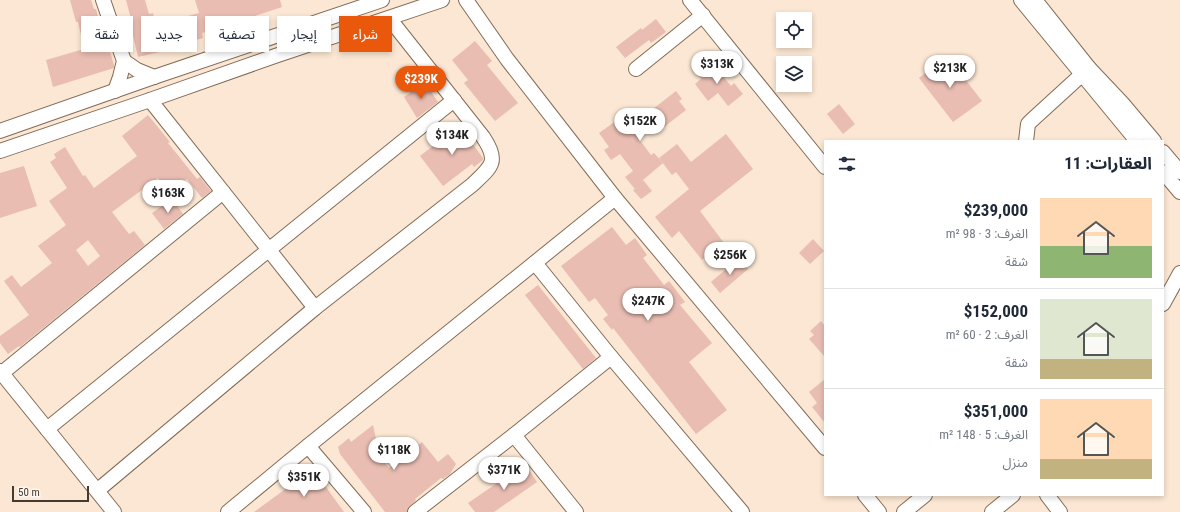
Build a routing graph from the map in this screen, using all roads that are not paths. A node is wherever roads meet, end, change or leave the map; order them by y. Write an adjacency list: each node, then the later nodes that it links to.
1 (103, 0): 14 (street)
2 (382, 0): 9 (street)
3 (442, 0): 10 (street)
4 (466, 0): 32 (street)
5 (690, 0): 8 (street)
6 (1021, 0): 16 (street)
7 (1036, 0): 16 (street)
8 (703, 15): 15 (street); 27 (street)
9 (331, 17)
10 (392, 17)
11 (392, 22): 20 (street)
12 (277, 35): 17 (street)
13 (288, 52): 19 (street)
14 (124, 61): 17 (street); 18 (street)
15 (636, 69)
16 (1086, 72): 22 (street); 23 (street); 24 (street)
17 (154, 77): 18 (street)
18 (114, 91): 21 (street)
19 (150, 100): 25 (street); 30 (street)
20 (454, 100): 33 (street); 37 (street)
21 (0, 131)
22 (1026, 140)
23 (1136, 140)
24 (1153, 140)
25 (0, 151)
26 (1164, 153): 28 (street)
27 (824, 166)
28 (1180, 172)
29 (1164, 173): 31 (street)
30 (222, 192): 33 (street); 39 (street)
31 (1180, 192)
32 (615, 198): 34 (street); 43 (street)
33 (269, 249): 37 (street); 40 (street)
34 (535, 263): 38 (street); 42 (street)
35 (1180, 272): 36 (street)
36 (1164, 302)
37 (315, 308): 44 (street)
38 (611, 357): 41 (street); 54 (street)
39 (1, 372): 40 (street)
40 (47, 429): 44 (street)
41 (514, 435): 52 (street); 53 (street)
42 (308, 446): 50 (street); 51 (street)
43 (824, 447)
44 (98, 490): 49 (street)
45 (866, 496): 55 (street)
46 (924, 496): 56 (street)
47 (1012, 496): 57 (street)
48 (1048, 496): 58 (street)
49 (114, 512)
50 (228, 512)
51 (364, 512)
52 (415, 512)
53 (576, 512)
54 (742, 512)
55 (879, 512)
56 (904, 512)
57 (992, 512)
58 (1060, 512)

